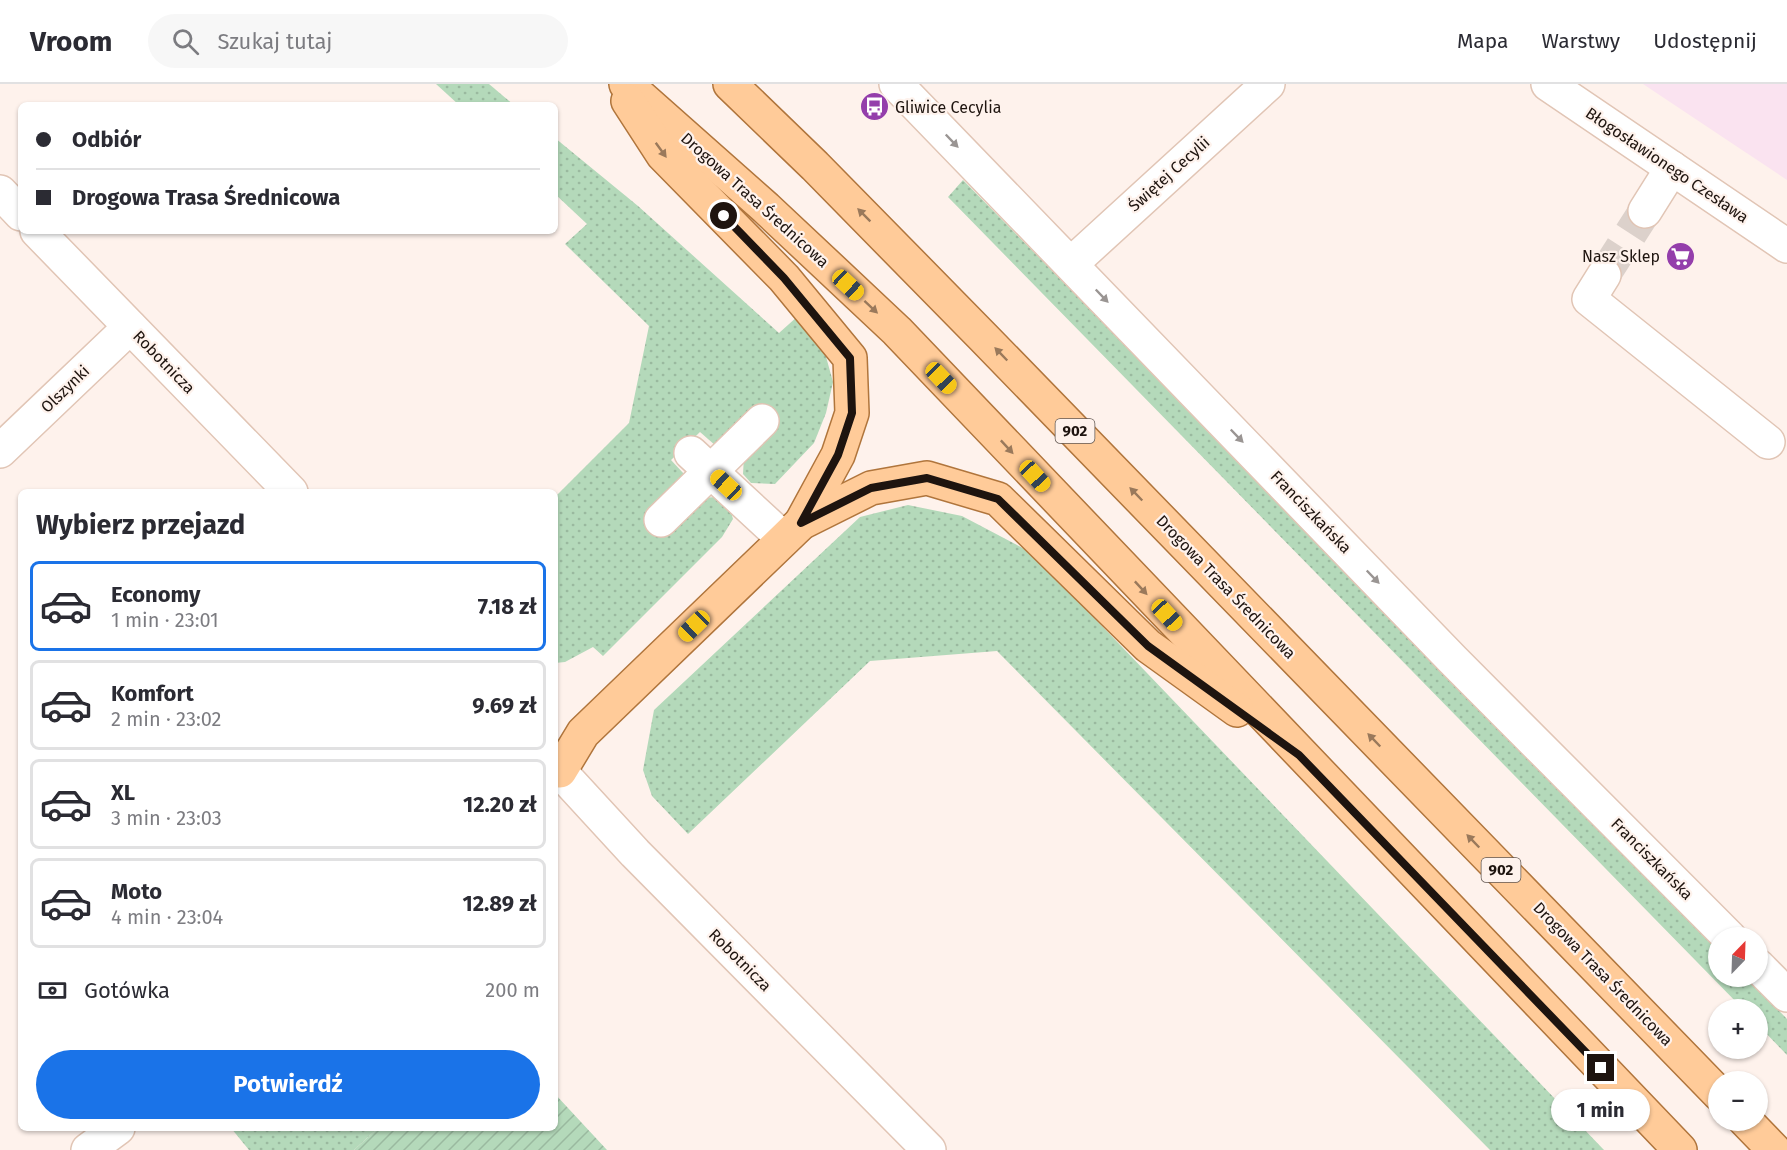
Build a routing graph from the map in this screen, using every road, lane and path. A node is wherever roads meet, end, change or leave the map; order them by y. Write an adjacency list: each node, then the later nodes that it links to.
1 (617, 84): 22 (main road, one-way to 22)
2 (626, 84): 23 (main road, Drogowa Trasa Średnicowa, one-way to 23)
3 (730, 84): 29 (main road, Drogowa Trasa Średnicowa / 902, one-way to 3)
4 (896, 84): 13 (street, Franciszkańska, one-way to 13)
5 (1268, 84): 13 (street, Świętej Cecylii)
6 (1548, 84): 7 (street, Błogosławionego Czesława)
7 (1672, 168): 10 (street); 12 (street, Błogosławionego Czesława)
8 (0, 192): 9 (street)
9 (18, 211)
10 (1645, 211)
11 (40, 234): 15 (street, Robotnicza)
12 (1787, 246)
13 (1071, 264): 26 (street, Franciszkańska, one-way to 26)
14 (1604, 276): 17 (street)
15 (130, 327): 18 (street, Olszynki); 20 (street, Robotnicza)
16 (762, 421): 19 (street)
17 (1768, 442)
18 (0, 451)
19 (701, 462): 21 (street); 22 (street)
20 (288, 489)
21 (661, 520)
22 (793, 531): 23 (main road); 24 (main road)
23 (1299, 755): 34 (main road, Drogowa Trasa Średnicowa)
24 (558, 770)
25 (558, 773): 33 (street, Robotnicza)
26 (1719, 927)
27 (1768, 976): 28 (street)
28 (1787, 995)
29 (1708, 1083)
30 (114, 1131): 32 (street)
31 (1756, 1131): 35 (main road)
32 (88, 1150)
33 (929, 1150)
34 (1680, 1150)
35 (1774, 1150)

